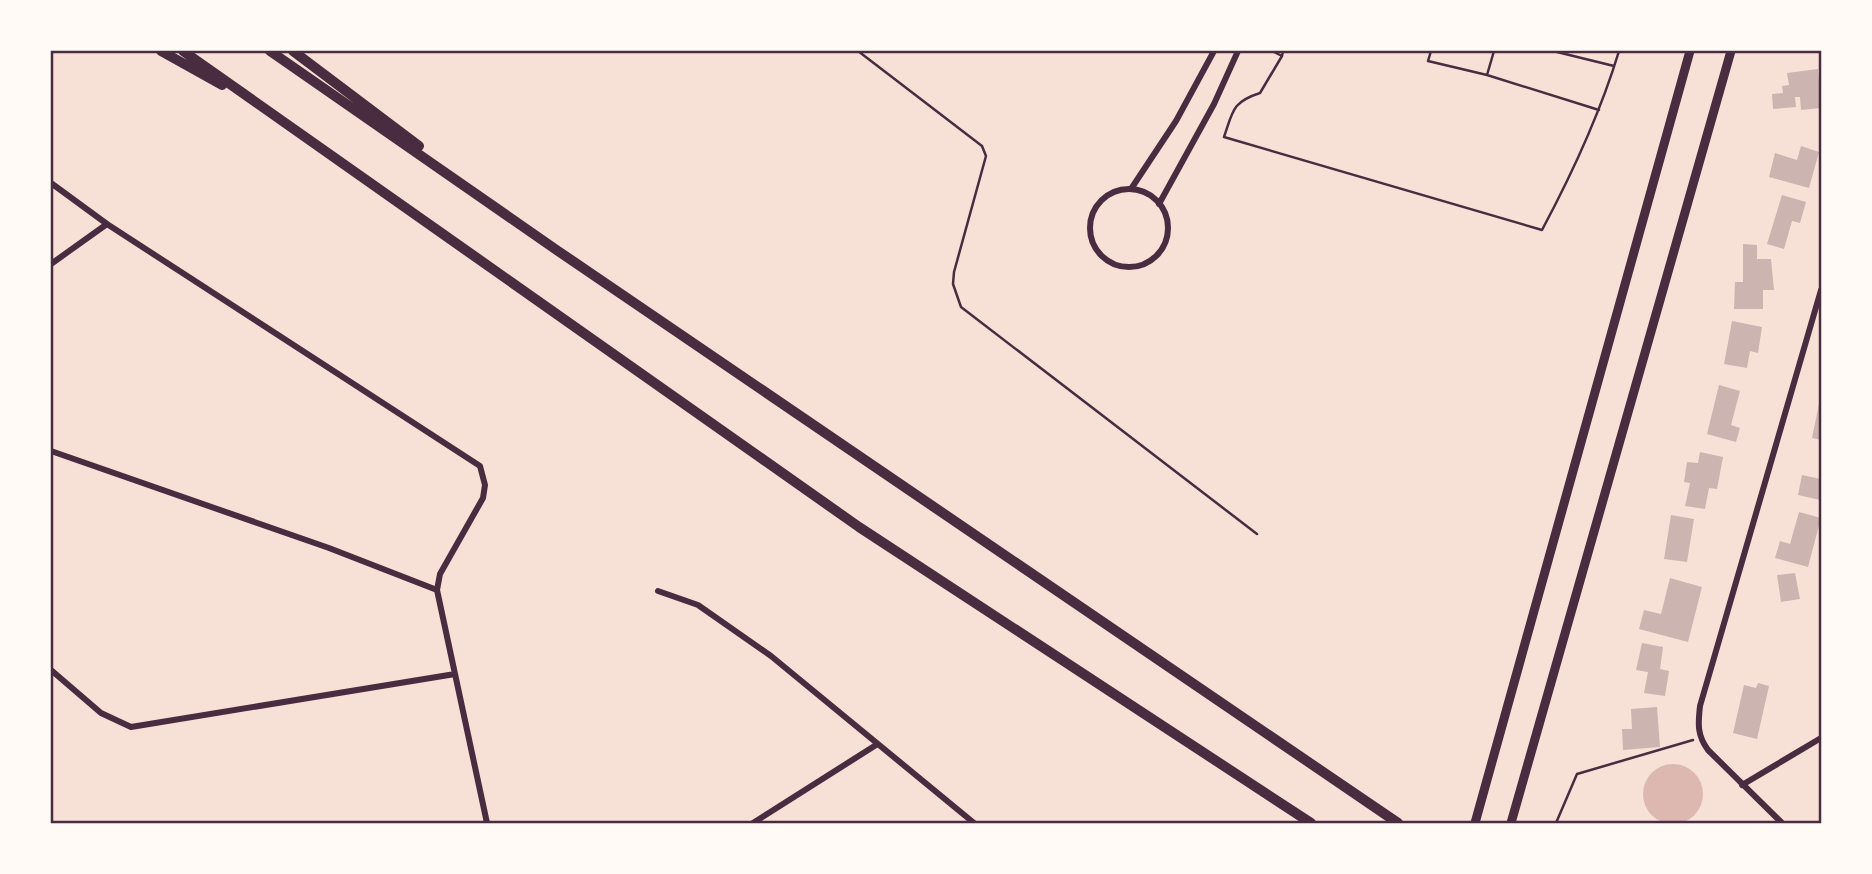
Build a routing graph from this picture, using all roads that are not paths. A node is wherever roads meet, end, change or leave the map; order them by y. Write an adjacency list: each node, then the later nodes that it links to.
1 (161, 51): 19 (highway)
2 (183, 51): 19 (highway)
3 (270, 51): 24 (highway)
4 (293, 51): 24 (highway)
5 (1214, 51): 21 (street)
6 (1238, 51): 22 (street)
7 (1272, 51): 15 (lane)
8 (1283, 51): 15 (lane)
9 (1431, 51): 17 (lane)
10 (1494, 51): 17 (lane)
11 (1553, 51): 16 (lane)
12 (1619, 51): 16 (lane)
13 (1688, 51): 41 (main road)
14 (1731, 51): 35 (main road)
15 (1282, 56): 18 (lane)
16 (1614, 66): 18 (lane)
17 (1487, 75): 18 (lane)
18 (1599, 110)
19 (270, 111): 39 (highway)
20 (51, 183): 23 (street)
21 (1130, 189): 22 (street); 22 (street)
22 (1159, 204)
23 (107, 224): 25 (street); 28 (street)
24 (558, 251): 40 (highway)
25 (51, 264)
26 (1821, 290): 34 (street)
27 (51, 451): 28 (street)
28 (438, 590): 31 (street)
29 (658, 591): 33 (street)
30 (51, 670): 31 (street)
31 (455, 674): 36 (street)
32 (1821, 738): 34 (street)
33 (876, 746): 37 (street); 38 (street)
34 (1742, 785): 42 (street)
35 (1512, 821)
36 (488, 823)
37 (753, 823)
38 (974, 823)
39 (1311, 823)
40 (1398, 823)
41 (1475, 823)
42 (1782, 823)

